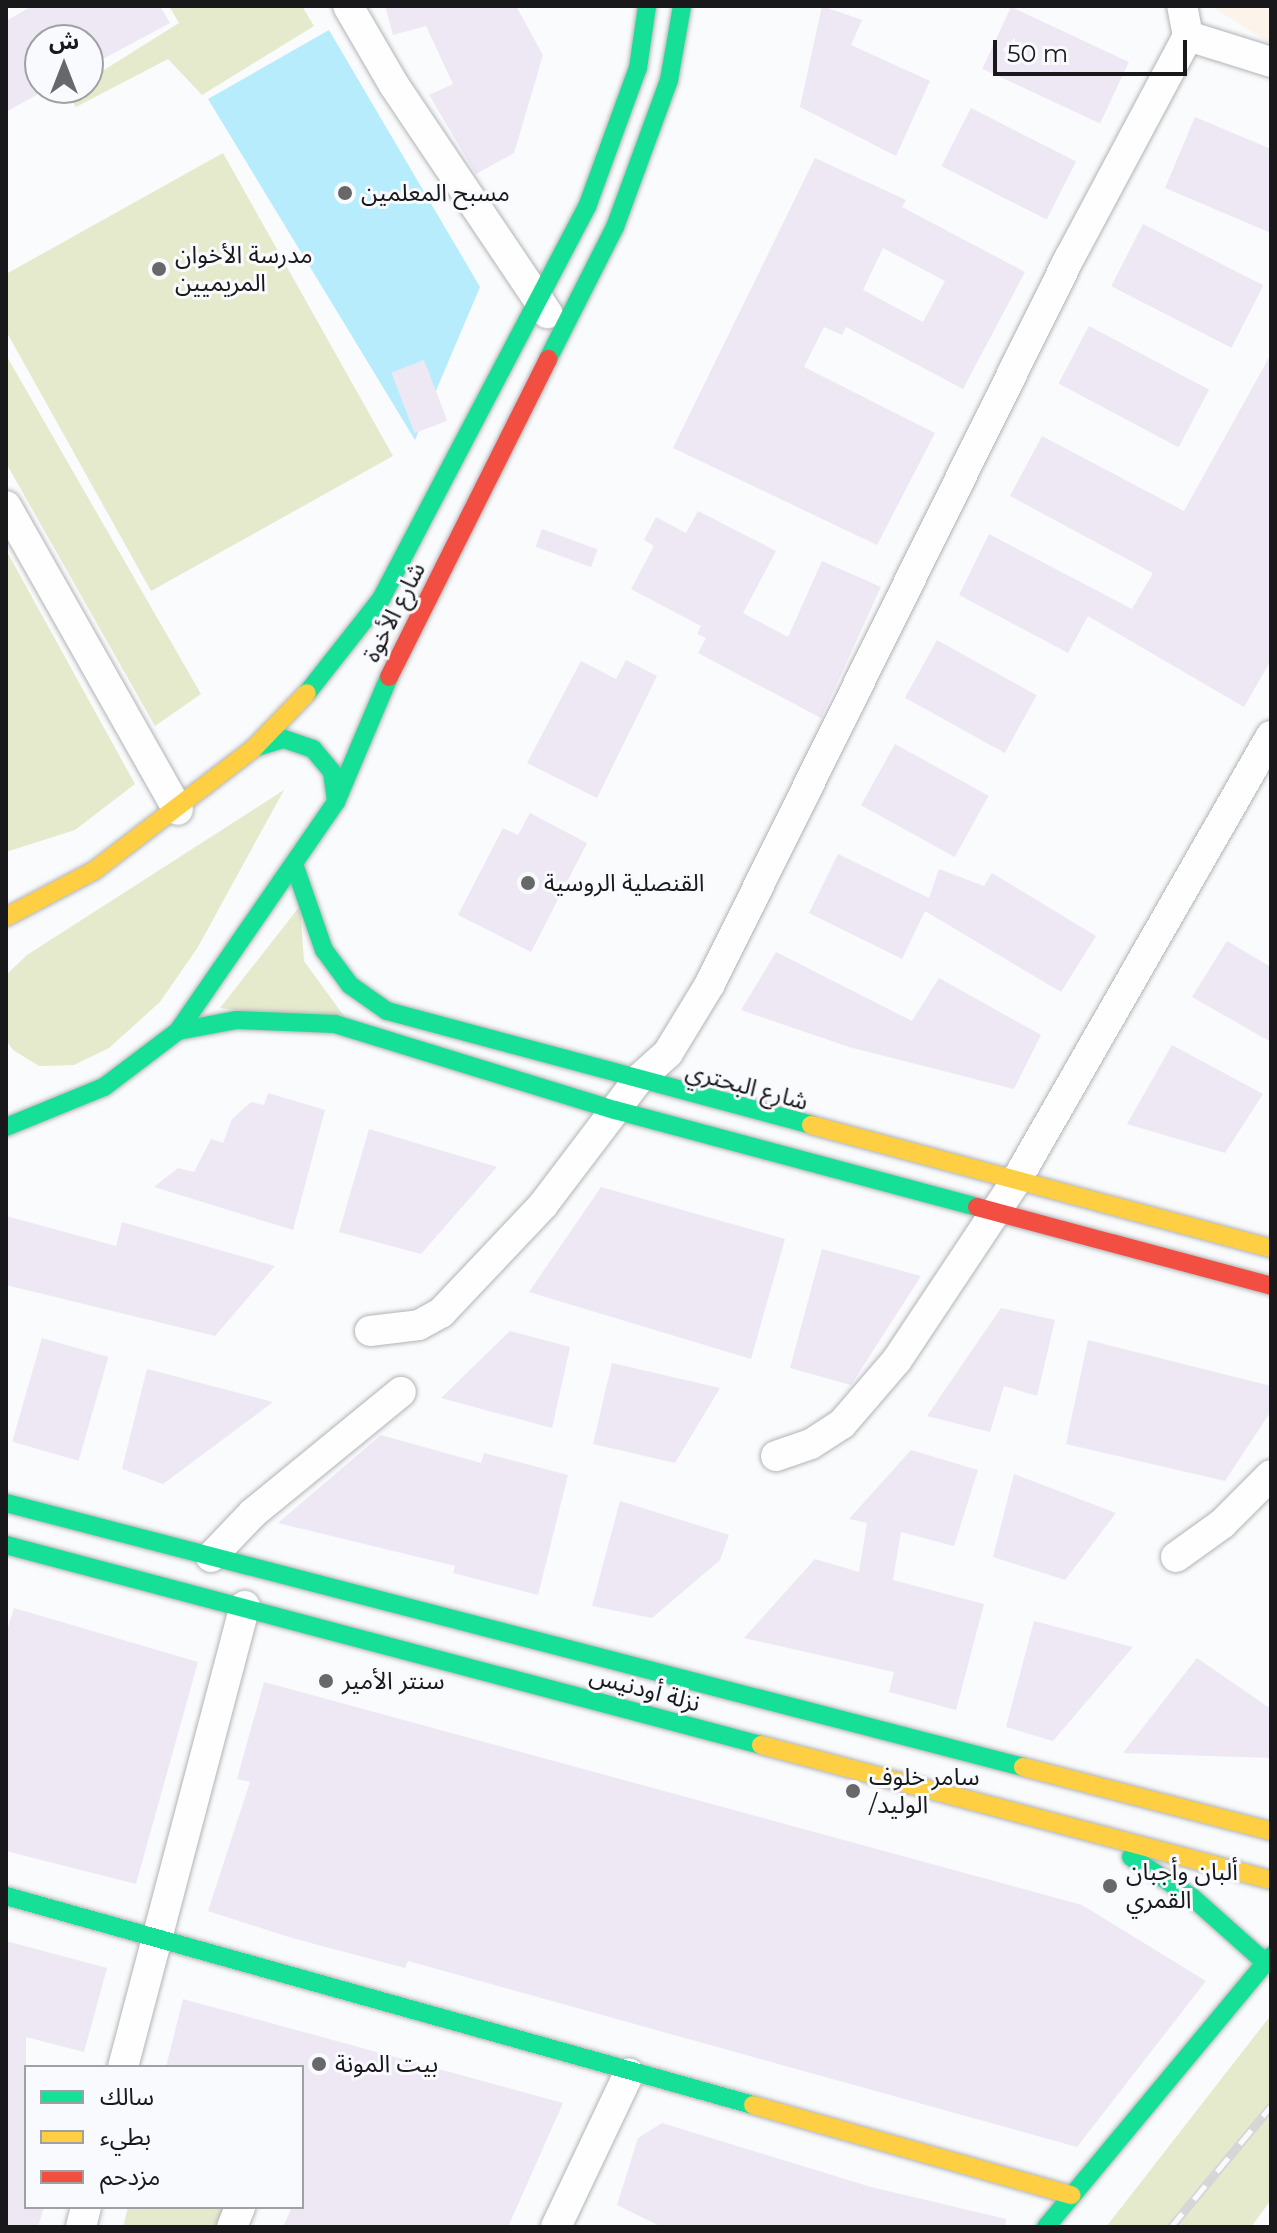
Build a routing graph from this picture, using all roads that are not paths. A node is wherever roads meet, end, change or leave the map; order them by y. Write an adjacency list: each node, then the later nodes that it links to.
1 (348, 6): 6 (street)
2 (647, 6): 6 (main road, شارع الأخوة)
3 (682, 6): 7 (main road, شارع الأخوة)
4 (1178, 15): 5 (street); 18 (street)
5 (1271, 62)
6 (539, 304): 7 (street); 10 (main road, شارع الأخوة)
7 (563, 330): 11 (main road, شارع الأخوة)
8 (6, 506): 12 (street)
9 (1271, 736): 23 (street)
10 (254, 748): 11 (main road); 12 (main road, شارع الأخوة)
11 (336, 802): 13 (main road, شارع الأخوة)
12 (178, 810): 15 (main road, شارع الأخوة)
13 (294, 864): 17 (main road, شارع الأخوة); 18 (main road, شارع البحتري)
14 (19, 886): 15 (main road)
15 (59, 886): 16 (main road, شارع الأخوة)
16 (6, 917)
17 (178, 1031): 20 (main road, شارع الأخوة); 21 (main road)
18 (637, 1081): 21 (street); 23 (main road, شارع البحتري)
19 (21, 1094): 20 (main road)
20 (51, 1104): 22 (main road, شارع الأخوة)
21 (615, 1110): 24 (main road); 27 (street)
22 (6, 1127)
23 (1016, 1181): 24 (street); 25 (main road, شارع البحتري)
24 (997, 1210): 26 (main road); 29 (street)
25 (1271, 1248)
26 (1271, 1286)
27 (370, 1331)
28 (401, 1392): 33 (street)
29 (776, 1456)
30 (1271, 1475): 34 (street)
31 (6, 1503): 33 (main road)
32 (6, 1545): 35 (main road, نزلة أودنيس)
33 (211, 1557): 36 (main road)
34 (1176, 1557)
35 (245, 1606): 37 (main road, نزلة أودنيس); 40 (street)
36 (1271, 1831)
37 (1099, 1837): 38 (main road, نزلة أودنيس); 41 (main road)
38 (1271, 1880)
39 (6, 1896): 40 (main road)
40 (157, 1936): 42 (street); 43 (main road)
41 (1268, 1960): 44 (main road)
42 (124, 2065)
43 (629, 2073): 44 (main road); 45 (street)
44 (1072, 2195): 46 (main road)
45 (556, 2227)
46 (1046, 2227)

